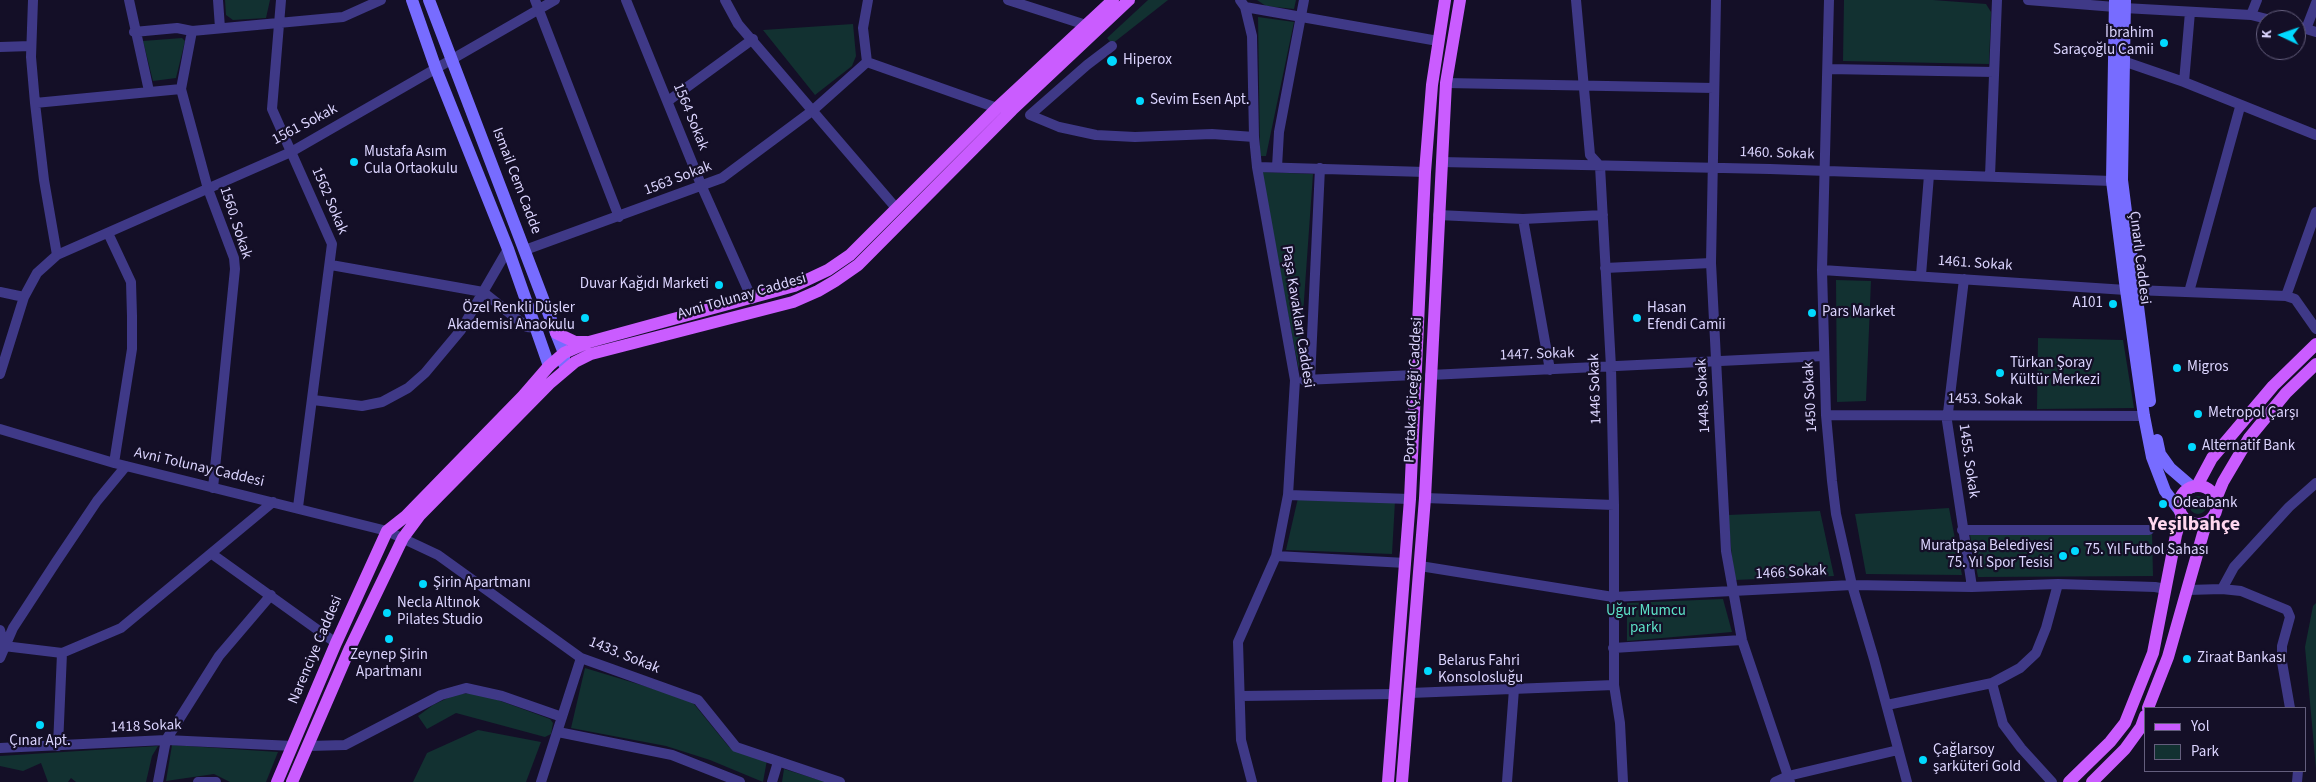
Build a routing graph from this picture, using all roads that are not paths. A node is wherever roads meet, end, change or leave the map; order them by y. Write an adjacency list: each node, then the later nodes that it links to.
1 (33, 0): 40 (street)
2 (129, 0): 37 (street)
3 (218, 0): 34 (street)
4 (281, 0): 32 (street, 1562 Sokak)
5 (381, 0): 32 (street)
6 (412, 0): 47 (main road)
7 (429, 0): 43 (main road, Ismail Cem Cadde)
8 (555, 0): 27 (street, 1561 Sokak)
9 (626, 0): 55 (street, 1564 Sokak)
10 (725, 0): 38 (street)
11 (868, 0): 45 (street)
12 (1008, 0): 33 (street)
13 (1113, 0): 33 (main road, Avni Tolunay Caddesi)
14 (1129, 0): 112 (main road, Avni Tolunay Caddesi)
15 (1304, 0): 31 (street)
16 (1446, 0): 39 (main road, Portakal Çiceği Caddesi)
17 (1460, 0): 50 (main road, Portakal Çiceği Caddesi)
18 (1576, 0): 51 (street, 1446 Sokak)
19 (1716, 0): 53 (street, 1448. Sokak)
20 (1829, 0): 46 (street, 1450 Sokak)
21 (1998, 0): 48 (street)
22 (2028, 0): 26 (street)
23 (2257, 0): 29 (street)
24 (2316, 3): 35 (street)
25 (1242, 4): 31 (street); 61 (street, Paşa Kavakları Caddesi)
26 (2120, 4): 28 (street); 44 (main road, Çınarlı Caddesi); 73 (main road, Çınarlı Caddesi)
27 (537, 5): 43 (street, 1561 Sokak); 80 (street)
28 (2190, 12): 29 (street); 49 (street)
29 (2251, 15): 30 (street)
30 (2256, 16)
31 (1300, 17): 39 (street); 66 (street)
32 (279, 24): 34 (street); 62 (street, 1562 Sokak)
33 (1086, 25): 58 (main road, Avni Tolunay Caddesi)
34 (220, 28): 36 (street)
35 (2306, 29)
36 (192, 31): 37 (street); 52 (street, 1560. Sokak)
37 (134, 32): 54 (street)
38 (753, 38): 55 (street); 59 (street)
39 (1438, 41): 70 (main road, Portakal Çiceği Caddesi)
40 (31, 46): 42 (street); 56 (street)
41 (1112, 46): 61 (street)
42 (0, 47)
43 (451, 61): 47 (street, 1561 Sokak); 84 (main road, Ismail Cem Cadde)
44 (2123, 61): 49 (street); 92 (main road, Çınarlı Caddesi)
45 (868, 62): 58 (street); 59 (street, 1563 Sokak)
46 (1828, 68): 48 (street); 69 (street, 1450 Sokak)
47 (436, 69): 62 (street, 1561 Sokak); 83 (main road)
48 (1994, 72): 72 (street)
49 (2184, 82): 57 (street)
50 (1446, 83): 51 (street); 63 (main road, Portakal Çiceği Caddesi)
51 (1585, 86): 53 (street); 64 (street, 1446 Sokak)
52 (180, 88): 54 (street); 75 (street, 1560. Sokak)
53 (1714, 88): 68 (street, 1448. Sokak)
54 (149, 91): 56 (street)
55 (668, 101): 74 (street, 1564 Sokak)
56 (35, 103): 85 (street)
57 (2240, 107): 60 (street); 95 (street)
58 (997, 108): 76 (main road, Avni Tolunay Caddesi)
59 (812, 110): 74 (street, 1563 Sokak); 76 (street)
60 (2316, 135)
61 (1254, 137): 65 (street, Paşa Kavakları Caddesi)
62 (290, 152): 75 (street, 1561 Sokak); 87 (street, 1562 Sokak)
63 (1441, 162): 64 (street, 1460. Sokak); 78 (main road, Portakal Çiceği Caddesi)
64 (1600, 166): 68 (street, 1460. Sokak); 79 (street, 1446 Sokak)
65 (1257, 167): 66 (street); 115 (street, Paşa Kavakları Caddesi)
66 (1277, 167): 67 (street)
67 (1320, 168): 70 (street); 116 (street)
68 (1712, 168): 69 (street, 1460. Sokak); 86 (street, 1448. Sokak)
69 (1825, 171): 71 (street, 1460. Sokak); 89 (street, 1450 Sokak)
70 (1425, 172): 113 (main road, Portakal Çiceği Caddesi)
71 (1929, 175): 72 (street, 1460. Sokak); 90 (street)
72 (1990, 176): 73 (street, 1460. Sokak)
73 (2112, 181): 92 (main road, Çınarlı Caddesi)
74 (702, 187): 80 (street, 1563 Sokak); 98 (street, 1564 Sokak)
75 (208, 188): 82 (street, 1561 Sokak); 126 (street, 1560. Sokak)
76 (896, 208): 98 (main road, Avni Tolunay Caddesi)
77 (2316, 212): 96 (street)
78 (1438, 214): 81 (street); 114 (main road, Portakal Çiceği Caddesi)
79 (1603, 214): 81 (street); 88 (street, 1446 Sokak)
80 (619, 217): 84 (street, 1563 Sokak)
81 (1523, 219): 110 (street)
82 (108, 233): 85 (street, 1561 Sokak); 122 (street)
83 (508, 250): 94 (street); 99 (main road)
84 (525, 250): 101 (main road, Ismail Cem Cadde)
85 (57, 255): 97 (street)
86 (1711, 262): 88 (street); 106 (street, 1448. Sokak)
87 (331, 265): 94 (street); 117 (street, 1562 Sokak)
88 (1606, 268): 109 (street, 1446 Sokak)
89 (1822, 270): 90 (street, 1461. Sokak); 105 (street, 1450 Sokak)
90 (1921, 275): 91 (street, 1461. Sokak)
91 (1964, 279): 92 (street, 1461. Sokak); 118 (street, 1455. Sokak)
92 (2130, 290): 95 (street, 1461. Sokak); 120 (main road, Çınarlı Caddesi)
93 (0, 292): 97 (street)
94 (483, 292): 99 (street); 117 (street)
95 (2190, 292): 96 (street, 1461. Sokak)
96 (2286, 296): 100 (street)
97 (24, 297): 111 (street)
98 (752, 298): 102 (main road, Avni Tolunay Caddesi)
99 (536, 328): 108 (main road)
100 (2316, 329)
101 (556, 333): 102 (main road); 104 (main road, Ismail Cem Cadde)
102 (589, 342): 104 (main road, Avni Tolunay Caddesi)
103 (2316, 344): 125 (main road)
104 (564, 353): 108 (main road, Avni Tolunay Caddesi); 112 (main road)
105 (1824, 356): 106 (street, 1447. Sokak); 119 (street, 1450 Sokak)
106 (1717, 362): 109 (street, 1447. Sokak); 150 (street, 1448. Sokak)
107 (2316, 364): 130 (main road)
108 (549, 366): 138 (main road, Avni Tolunay Caddesi)
109 (1611, 367): 110 (street, 1447. Sokak); 132 (street, 1446 Sokak)
110 (1550, 370): 114 (street, 1447. Sokak)
111 (0, 374)
112 (559, 375): 139 (main road, Avni Tolunay Caddesi)
113 (1415, 375): 116 (street); 129 (main road, Portakal Çiceği Caddesi)
114 (1430, 375): 128 (main road, Portakal Çiceği Caddesi)
115 (1294, 380): 116 (street); 127 (street, Paşa Kavakları Caddesi)
116 (1310, 380)
117 (314, 400): 133 (street, 1562 Sokak)
118 (1947, 414): 119 (street, 1453. Sokak); 120 (street, 1453. Sokak); 136 (street, 1455. Sokak)
119 (1826, 415): 145 (street, 1450 Sokak)
120 (2148, 415): 125 (main road, Çınarlı Caddesi); 134 (main road, Çınarlı Caddesi)
121 (0, 428): 122 (street)
122 (114, 463): 123 (street)
123 (126, 466): 126 (street, Avni Tolunay Caddesi); 156 (street, Avni Tolunay Caddesi)
124 (2316, 483): 148 (street)
125 (2194, 486): 130 (main road); 134 (main road)
126 (213, 488): 131 (street, Avni Tolunay Caddesi)
127 (1288, 496): 129 (street); 141 (street, Paşa Kavakları Caddesi)
128 (1425, 498): 132 (street); 143 (main road, Portakal Çiceği Caddesi)
129 (1410, 499): 142 (main road, Portakal Çiceği Caddesi)
130 (2216, 499): 135 (main road)
131 (274, 502): 133 (street, Avni Tolunay Caddesi); 140 (street)
132 (1614, 505): 152 (street, 1446 Sokak)
133 (298, 508): 138 (street, Avni Tolunay Caddesi)
134 (2181, 513): 135 (main road); 147 (main road)
135 (2206, 522): 149 (main road)
136 (1962, 530): 137 (street); 146 (street, 1455. Sokak)
137 (2149, 530)
138 (387, 531): 139 (street, Avni Tolunay Caddesi); 155 (main road, Narenciye Caddesi)
139 (403, 538): 160 (street, 1433. Sokak); 176 (main road, Narenciye Caddesi)
140 (212, 554): 151 (street); 158 (street)
141 (1276, 556): 142 (street); 166 (street, Paşa Kavakları Caddesi)
142 (1406, 564): 165 (main road, Portakal Çiceği Caddesi)
143 (1420, 566): 152 (street, 1466 Sokak); 164 (main road, Portakal Çiceği Caddesi)
144 (2058, 584): 146 (street, 1466 Sokak); 147 (street, 1466 Sokak); 161 (street)
145 (1852, 585): 146 (street, 1466 Sokak); 150 (street, 1466 Sokak); 167 (street, 1450 Sokak)
146 (1972, 586)
147 (2166, 589): 198 (main road)
148 (2222, 589): 149 (street); 169 (street)
149 (2188, 590): 168 (main road)
150 (1733, 591): 152 (street, 1466 Sokak); 154 (street, 1448. Sokak)
151 (271, 595): 155 (street); 173 (street)
152 (1613, 597): 157 (street, 1446 Sokak)
153 (0, 630): 156 (street)
154 (1742, 640): 157 (street); 180 (street, 1448. Sokak)
155 (336, 643): 175 (main road, Narenciye Caddesi)
156 (4, 646): 158 (street); 159 (street, Avni Tolunay Caddesi)
157 (1612, 648): 162 (street, 1446 Sokak)
158 (62, 654): 174 (street)
159 (0, 658)
160 (582, 658): 170 (street); 179 (street, 1433. Sokak)
161 (1992, 683): 167 (street); 197 (street)
162 (1614, 685): 163 (street); 194 (street, 1446 Sokak)
163 (1514, 689): 164 (street); 193 (street)
164 (1410, 693): 192 (main road, Portakal Çiceği Caddesi)
165 (1395, 694): 166 (street); 191 (main road, Portakal Çiceği Caddesi)
166 (1240, 696): 190 (street, Paşa Kavakları Caddesi)
167 (1887, 705): 178 (street, 1450 Sokak)
168 (2148, 707)
169 (2290, 707)
170 (562, 717): 172 (street); 176 (street)
171 (2144, 719): 199 (main road)
172 (558, 732): 186 (street); 187 (street)
173 (166, 740): 174 (street, 1418 Sokak); 175 (street, 1418 Sokak); 181 (street)
174 (58, 746): 177 (street, 1418 Sokak)
175 (293, 746): 184 (main road, Narenciye Caddesi)
176 (309, 746): 185 (main road, Narenciye Caddesi)
177 (0, 748)
178 (1898, 750): 180 (street); 196 (street, 1450 Sokak)
179 (778, 762): 188 (street); 189 (street, 1433. Sokak)
180 (1789, 779): 195 (street)
181 (158, 782)
182 (198, 782): 183 (street)
183 (216, 782)
184 (277, 782)
185 (292, 782)
186 (541, 782)
187 (740, 782)
188 (772, 782)
189 (840, 782)
190 (1252, 782)
191 (1388, 782)
192 (1402, 782)
193 (1507, 782)
194 (1623, 782)
195 (1775, 782)
196 (1907, 782)
197 (2052, 782)
198 (2069, 782)
199 (2092, 782)

